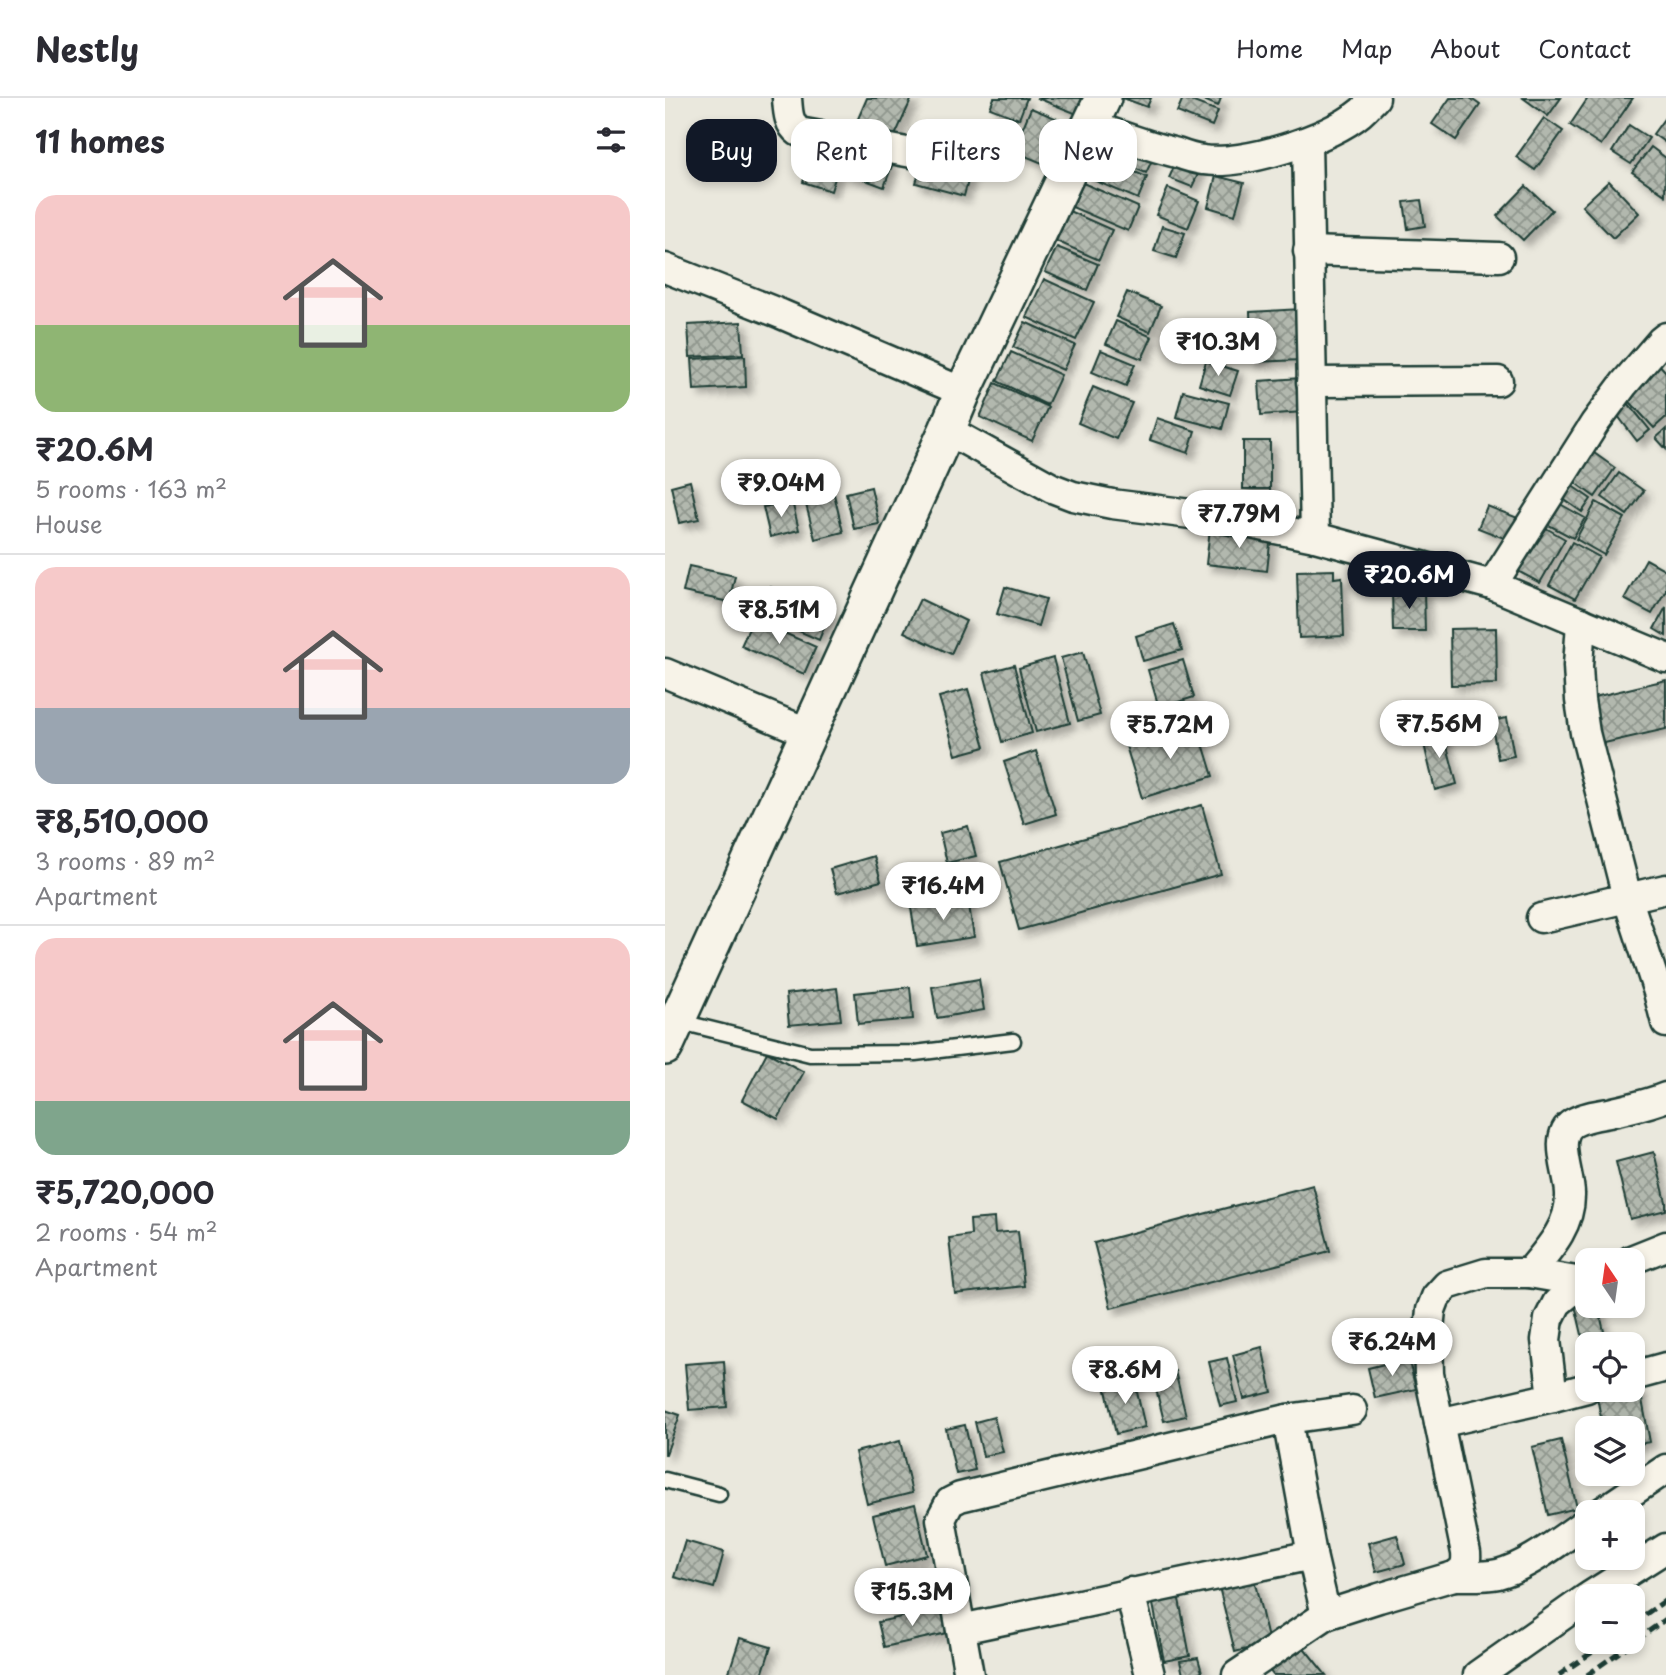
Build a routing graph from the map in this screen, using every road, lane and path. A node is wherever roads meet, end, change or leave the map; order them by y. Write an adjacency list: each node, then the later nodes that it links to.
1 (787, 98): 5 (street)
2 (1375, 98): 4 (street)
3 (1097, 112): 4 (street); 12 (street)
4 (1307, 142): 6 (street)
5 (906, 152)
6 (1308, 251): 7 (street); 11 (street)
7 (1499, 257)
8 (665, 268): 12 (street)
9 (1666, 337): 15 (street)
10 (1498, 381): 11 (street)
11 (1311, 382): 14 (street)
12 (963, 392): 13 (street)
13 (947, 430): 14 (street); 19 (street)
14 (1315, 537): 15 (street)
15 (1492, 585): 16 (street)
16 (1581, 622): 17 (street); 21 (street)
17 (1666, 658)
18 (665, 673): 19 (street)
19 (809, 733): 25 (street)
20 (1666, 889): 21 (street)
21 (1627, 897): 22 (street); 23 (street)
22 (1541, 918)
23 (1662, 992): 24 (street)
24 (1666, 1023)
25 (671, 1034): 26 (lane)
26 (1013, 1041)
27 (1666, 1097): 30 (street)
28 (1666, 1246): 29 (street)
29 (1645, 1254)
30 (1529, 1273): 31 (street); 39 (street)
31 (1575, 1280)
32 (1575, 1288): 36 (street)
33 (1666, 1367): 34 (street)
34 (1645, 1373)
35 (1575, 1391): 36 (street)
36 (1553, 1397): 39 (street)
37 (1352, 1409): 38 (street)
38 (1287, 1419): 46 (street); 52 (street)
39 (1439, 1423): 47 (street)
40 (1666, 1469): 43 (street)
41 (665, 1480): 42 (lane)
42 (719, 1494)
43 (1620, 1500)
44 (1575, 1530): 47 (street)
45 (1666, 1548): 48 (street)
46 (1312, 1555): 49 (street); 51 (street)
47 (1454, 1576): 51 (street)
48 (1609, 1584)
49 (1130, 1592): 52 (street); 54 (street)
50 (1575, 1607): 56 (street)
51 (1326, 1615): 55 (street)
52 (961, 1629): 53 (street)
53 (969, 1675)
54 (1150, 1675)
55 (1237, 1675)
56 (1478, 1675)

